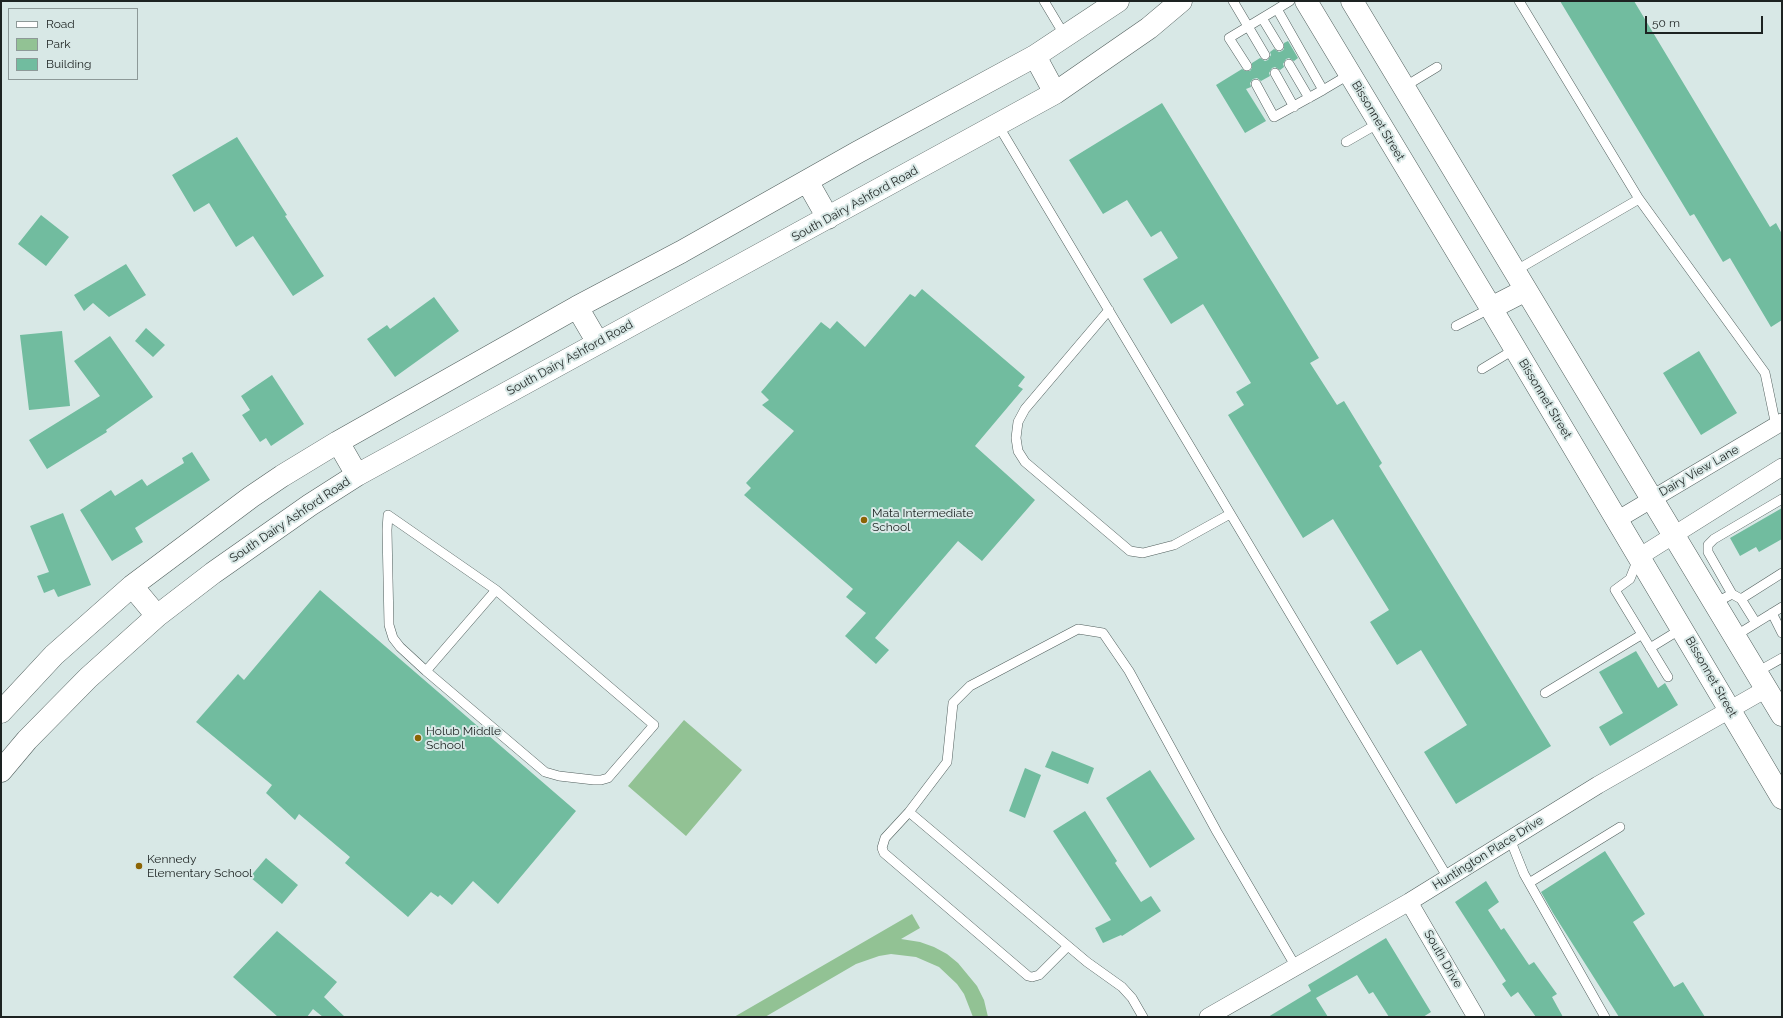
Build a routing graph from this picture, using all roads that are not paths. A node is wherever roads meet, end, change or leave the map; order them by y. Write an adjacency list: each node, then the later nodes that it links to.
1 (1044, 1): 12 (lane)
2 (1118, 1): 12 (main road)
3 (1180, 1): 24 (main road, South Dairy Ashford Road)
4 (1233, 1): 11 (lane)
5 (1290, 1): 9 (lane)
6 (1306, 1): 20 (main road, Bissonnet Street)
7 (1352, 1): 22 (main road)
8 (1519, 1): 31 (lane)
9 (1277, 9): 10 (lane); 23 (lane)
10 (1262, 18): 11 (lane); 13 (lane)
11 (1248, 26): 14 (lane); 17 (lane)
12 (1065, 37): 15 (main road)
13 (1279, 46)
14 (1265, 55)
15 (1035, 56): 24 (main road); 30 (main road)
16 (1289, 64): 25 (lane)
17 (1247, 66)
18 (1437, 67): 22 (lane)
19 (1275, 73): 26 (lane)
20 (1350, 74): 23 (lane); 27 (main road, Bissonnet Street)
21 (1256, 84): 26 (lane)
22 (1404, 87): 33 (main road)
23 (1323, 90): 25 (lane)
24 (1055, 93): 28 (main road, South Dairy Ashford Road)
25 (1309, 98): 26 (lane)
26 (1294, 106)
27 (1379, 123): 29 (lane); 36 (main road, Bissonnet Street)
28 (998, 125): 32 (main road, South Dairy Ashford Road); 37 (lane)
29 (1346, 142)
30 (807, 181): 32 (main road); 35 (main road)
31 (1639, 199): 33 (lane); 42 (lane)
32 (828, 218): 39 (main road, South Dairy Ashford Road)
33 (1515, 271): 34 (main road)
34 (1526, 290): 36 (main road); 46 (main road)
35 (577, 307): 39 (main road); 43 (main road)
36 (1491, 308): 38 (lane); 40 (main road, Bissonnet Street)
37 (1109, 310): 48 (lane); 48 (lane)
38 (1456, 326)
39 (598, 343): 45 (main road, South Dairy Ashford Road)
40 (1516, 349): 41 (lane); 49 (main road, Bissonnet Street)
41 (1482, 368)
42 (1780, 428): 46 (street, Dairy View Lane)
43 (338, 442): 45 (main road); 53 (main road)
44 (1782, 467): 50 (street)
45 (357, 475): 59 (main road, South Dairy Ashford Road)
46 (1651, 499): 49 (street, Dairy View Lane); 50 (main road)
47 (1782, 499): 55 (lane)
48 (1230, 514): 79 (lane)
49 (1617, 520): 51 (main road, Bissonnet Street)
50 (1674, 535): 51 (street); 55 (main road)
51 (1639, 556): 61 (main road, Bissonnet Street); 63 (lane)
52 (1782, 573): 56 (lane)
53 (132, 586): 59 (main road); 72 (main road)
54 (496, 590): 67 (lane); 67 (lane); 67 (lane)
55 (1724, 598): 56 (lane); 64 (main road)
56 (1741, 599): 60 (lane)
57 (1782, 607): 58 (lane)
58 (1772, 613): 60 (lane); 62 (lane)
59 (158, 616): 74 (main road, South Dairy Ashford Road)
60 (1756, 623): 64 (lane)
61 (1682, 628): 65 (lane); 71 (main road, Bissonnet Street)
62 (1782, 633)
63 (1641, 634): 65 (lane); 70 (lane)
64 (1735, 636): 69 (main road)
65 (1650, 648): 68 (lane)
66 (1782, 658): 69 (lane)
67 (426, 671)
68 (1668, 677)
69 (1761, 681): 71 (street, Huntington Place Drive); 73 (main road)
70 (1546, 693)
71 (1730, 710): 75 (main road, Bissonnet Street); 78 (street, Huntington Place Drive)
72 (1, 712)
73 (1782, 715)
74 (1, 771)
75 (1782, 798)
76 (909, 812): 82 (lane); 82 (lane); 83 (lane)
77 (1620, 827): 80 (lane)
78 (1510, 839): 79 (street, Huntington Place Drive); 80 (lane)
79 (1448, 878): 81 (street, Huntington Place Drive)
80 (1529, 883): 88 (lane)
81 (1409, 902): 83 (street, Huntington Place Drive); 87 (street, South Drive)
82 (1068, 946): 85 (lane)
83 (1296, 967): 84 (street, Huntington Place Drive)
84 (1236, 1011): 86 (street, Huntington Place Drive)
85 (1143, 1017)
86 (1208, 1017)
87 (1476, 1017)
88 (1605, 1017)

